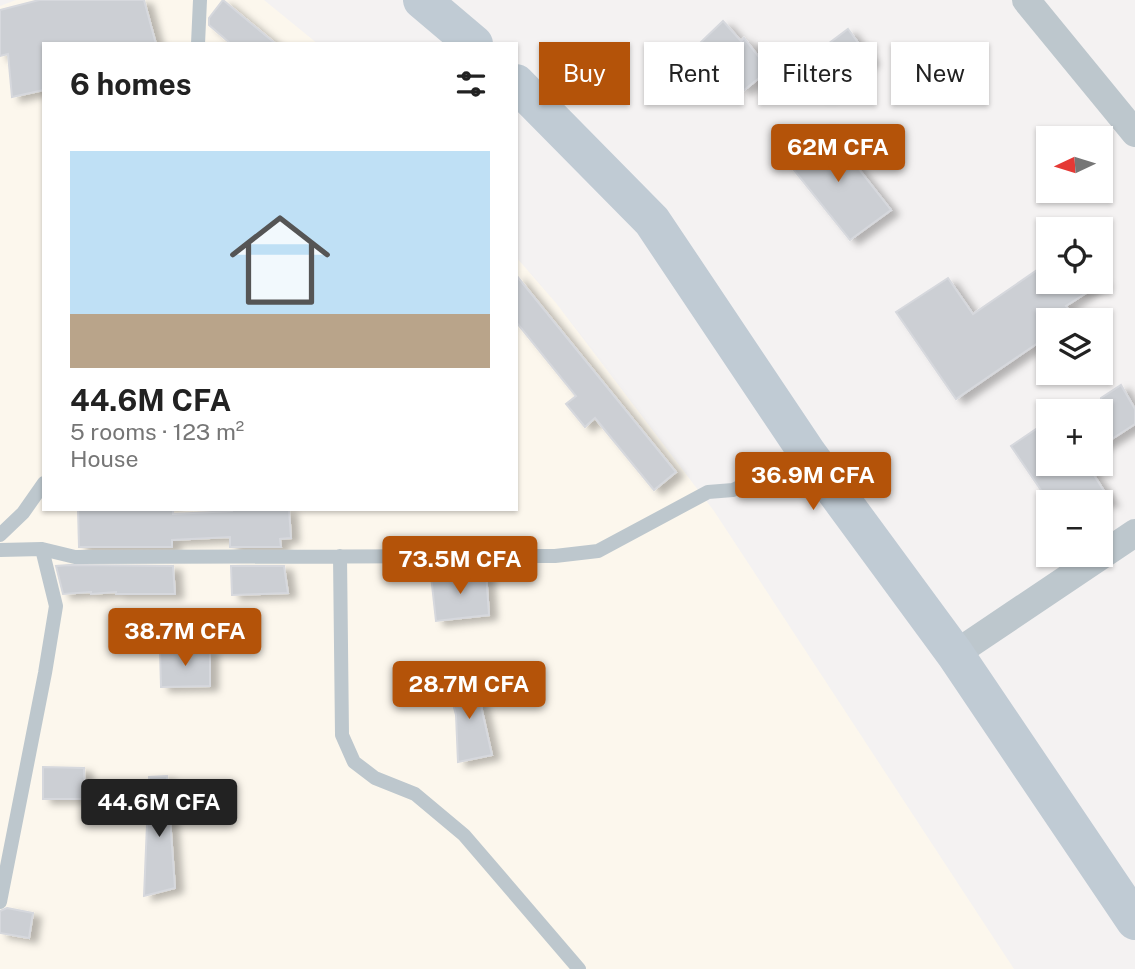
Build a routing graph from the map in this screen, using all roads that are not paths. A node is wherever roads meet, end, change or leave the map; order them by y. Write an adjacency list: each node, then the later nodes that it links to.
1 (200, 0): 4 (lane)
2 (422, 0): 5 (street)
3 (1027, 0): 7 (street)
4 (198, 42)
5 (472, 42)
6 (518, 85): 8 (street)
7 (1135, 133)
8 (808, 454): 14 (lane); 15 (street)
9 (42, 486): 11 (lane)
10 (1135, 533): 15 (street)
11 (0, 535)
12 (42, 549): 13 (lane); 14 (lane); 16 (lane)
13 (0, 550)
14 (340, 556): 18 (lane)
15 (955, 654): 17 (street)
16 (0, 902)
17 (1135, 921)
18 (579, 969)

